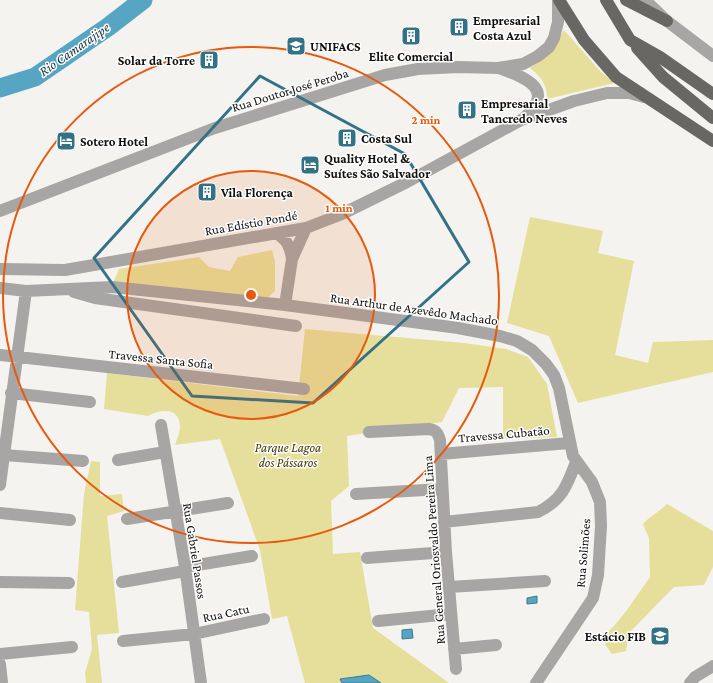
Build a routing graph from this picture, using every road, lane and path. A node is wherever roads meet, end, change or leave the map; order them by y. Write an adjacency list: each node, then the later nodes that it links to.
1 (558, 0): 8 (street, Rua Doutor José Peroba); 10 (main road)
2 (606, 0): 6 (main road)
3 (626, 0): 5 (main road)
4 (645, 0): 5 (street)
5 (667, 21): 7 (street)
6 (630, 40): 9 (main road); 11 (main road)
7 (713, 56)
8 (498, 68): 12 (street); 14 (street, Rua Doutor José Peroba)
9 (713, 94)
10 (646, 97): 12 (street, Rua Edístio Pondé); 13 (main road)
11 (713, 118)
12 (521, 120): 15 (street, Rua Edístio Pondé)
13 (713, 141)
14 (0, 211)
15 (306, 228): 16 (street, Rua Edístio Pondé); 17 (street)
16 (276, 233): 17 (street); 18 (street, Rua Edístio Pondé)
17 (292, 259): 22 (street)
18 (0, 269)
19 (0, 288): 21 (street, Rua Arthur de Azevêdo Machado)
20 (65, 289): 21 (street, Rua Arthur de Azevêdo Machado); 22 (street, Rua Arthur de Azevêdo Machado); 23 (street)
21 (26, 291): 25 (street)
22 (284, 305): 32 (street, Rua Arthur de Azevêdo Machado)
23 (296, 326)
24 (0, 355): 25 (street, Travessa Santa Sofia)
25 (16, 357): 26 (street, Travessa Santa Sofia); 27 (street)
26 (304, 389)
27 (11, 393): 28 (street); 29 (street)
28 (90, 402)
29 (4, 420): 35 (street)
30 (161, 425): 33 (street, Rua Gabriel Passos)
31 (369, 432): 34 (street, Rua General Oriosvaldo Pereira Lima)
32 (569, 442): 34 (street, Travessa Cubatão); 38 (street, Rua Arthur de Azevêdo Machado)
33 (165, 452): 36 (street); 43 (street, Rua Gabriel Passos)
34 (441, 454): 40 (street, Rua General Oriosvaldo Pereira Lima)
35 (4, 455): 37 (street); 39 (street)
36 (118, 460)
37 (83, 461)
38 (576, 462): 47 (street); 71 (street, Rua Solimões)
39 (0, 483)
40 (442, 489): 41 (street); 47 (street, Rua General Oriosvaldo Pereira Lima)
41 (356, 494)
42 (228, 503): 43 (street)
43 (175, 511): 45 (street); 51 (street, Rua Gabriel Passos)
44 (0, 513): 46 (street)
45 (126, 519)
46 (70, 520)
47 (444, 522): 48 (street, Rua General Oriosvaldo Pereira Lima)
48 (446, 552): 50 (street); 56 (street, Rua General Oriosvaldo Pereira Lima)
49 (252, 556): 51 (street)
50 (367, 558)
51 (185, 569): 54 (street); 60 (street, Rua Gabriel Passos)
52 (545, 581): 56 (street)
53 (0, 582): 55 (street)
54 (122, 582)
55 (69, 583)
56 (449, 588): 57 (street, Rua General Oriosvaldo Pereira Lima)
57 (451, 614): 59 (street); 64 (street, Rua General Oriosvaldo Pereira Lima)
58 (264, 620): 60 (street, Rua Catu)
59 (378, 621)
60 (194, 634): 61 (street, Rua Catu); 70 (street, Rua Gabriel Passos)
61 (123, 641)
62 (496, 645): 64 (street)
63 (72, 647): 65 (street)
64 (454, 649): 68 (street, Rua General Oriosvaldo Pereira Lima)
65 (0, 654)
66 (0, 666): 69 (street)
67 (713, 666): 72 (street)
68 (456, 669)
69 (2, 683)
70 (201, 683)
71 (536, 683)
72 (690, 683)

